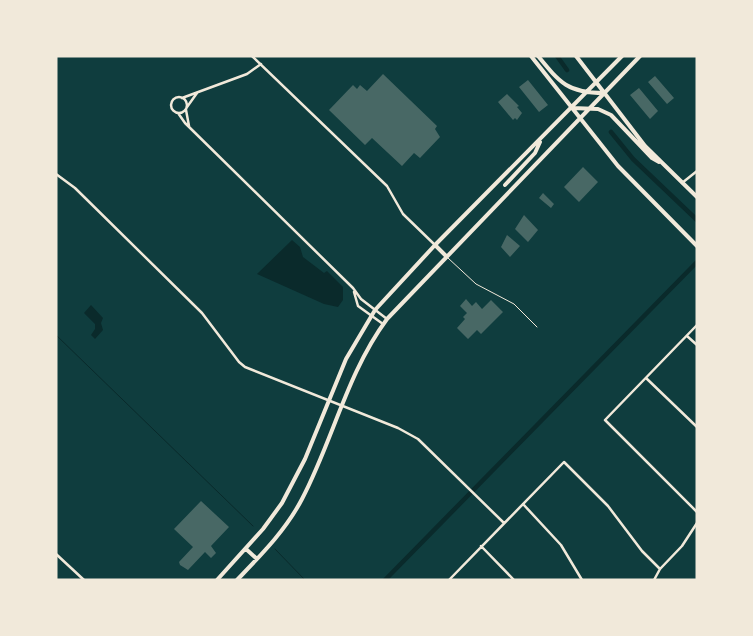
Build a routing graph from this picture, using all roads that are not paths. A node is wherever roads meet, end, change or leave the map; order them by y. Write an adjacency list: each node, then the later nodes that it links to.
1 (252, 56): 7 (street)
2 (532, 56): 14 (main road)
3 (538, 56): 10 (main road)
4 (576, 56): 8 (main road)
5 (622, 56): 8 (main road)
6 (640, 56): 11 (main road)
7 (261, 64): 9 (street); 28 (street)
8 (596, 83): 10 (main road); 11 (main road)
9 (198, 92): 12 (street); 13 (street)
10 (586, 93): 11 (main road); 14 (main road)
11 (604, 93): 15 (main road); 20 (main road)
12 (182, 98): 13 (street); 16 (street)
13 (186, 108): 16 (street); 18 (street)
14 (572, 108): 15 (main road); 17 (main road); 19 (main road)
15 (588, 109): 17 (main road); 20 (main road)
16 (178, 113): 18 (street)
17 (580, 117): 26 (main road); 29 (main road)
18 (190, 128): 31 (street)
19 (541, 138): 23 (main road); 25 (main road)
20 (664, 165): 24 (main road)
21 (697, 170): 24 (street)
22 (56, 174): 41 (street)
23 (500, 180): 25 (main road); 28 (main road)
24 (682, 183): 27 (main road)
25 (505, 185): 26 (main road)
26 (510, 190): 30 (main road)
27 (697, 197)
28 (435, 245): 30 (main road); 32 (main road)
29 (697, 246)
30 (446, 256): 34 (main road); 37 (lane)
31 (353, 288): 32 (street); 33 (street)
32 (375, 310): 33 (main road); 34 (street)
33 (371, 316): 35 (street); 41 (main road)
34 (387, 319): 35 (main road)
35 (382, 324): 42 (main road)
36 (697, 325): 38 (street)
37 (538, 328)
38 (687, 335): 39 (street); 40 (street)
39 (697, 345)
40 (646, 378): 43 (street); 45 (street)
41 (329, 399): 42 (street); 49 (main road)
42 (341, 405): 46 (street); 51 (main road)
43 (697, 427)
44 (523, 504): 46 (street); 52 (street); 58 (street)
45 (697, 512)
46 (504, 523): 48 (street)
47 (697, 523): 52 (street)
48 (482, 546): 56 (street); 57 (street)
49 (246, 549): 51 (main road); 54 (main road)
50 (56, 554): 53 (street)
51 (257, 559): 55 (main road)
52 (660, 570): 59 (street)
53 (84, 580)
54 (217, 580)
55 (237, 580)
56 (449, 580)
57 (514, 580)
58 (582, 580)
59 (654, 580)

